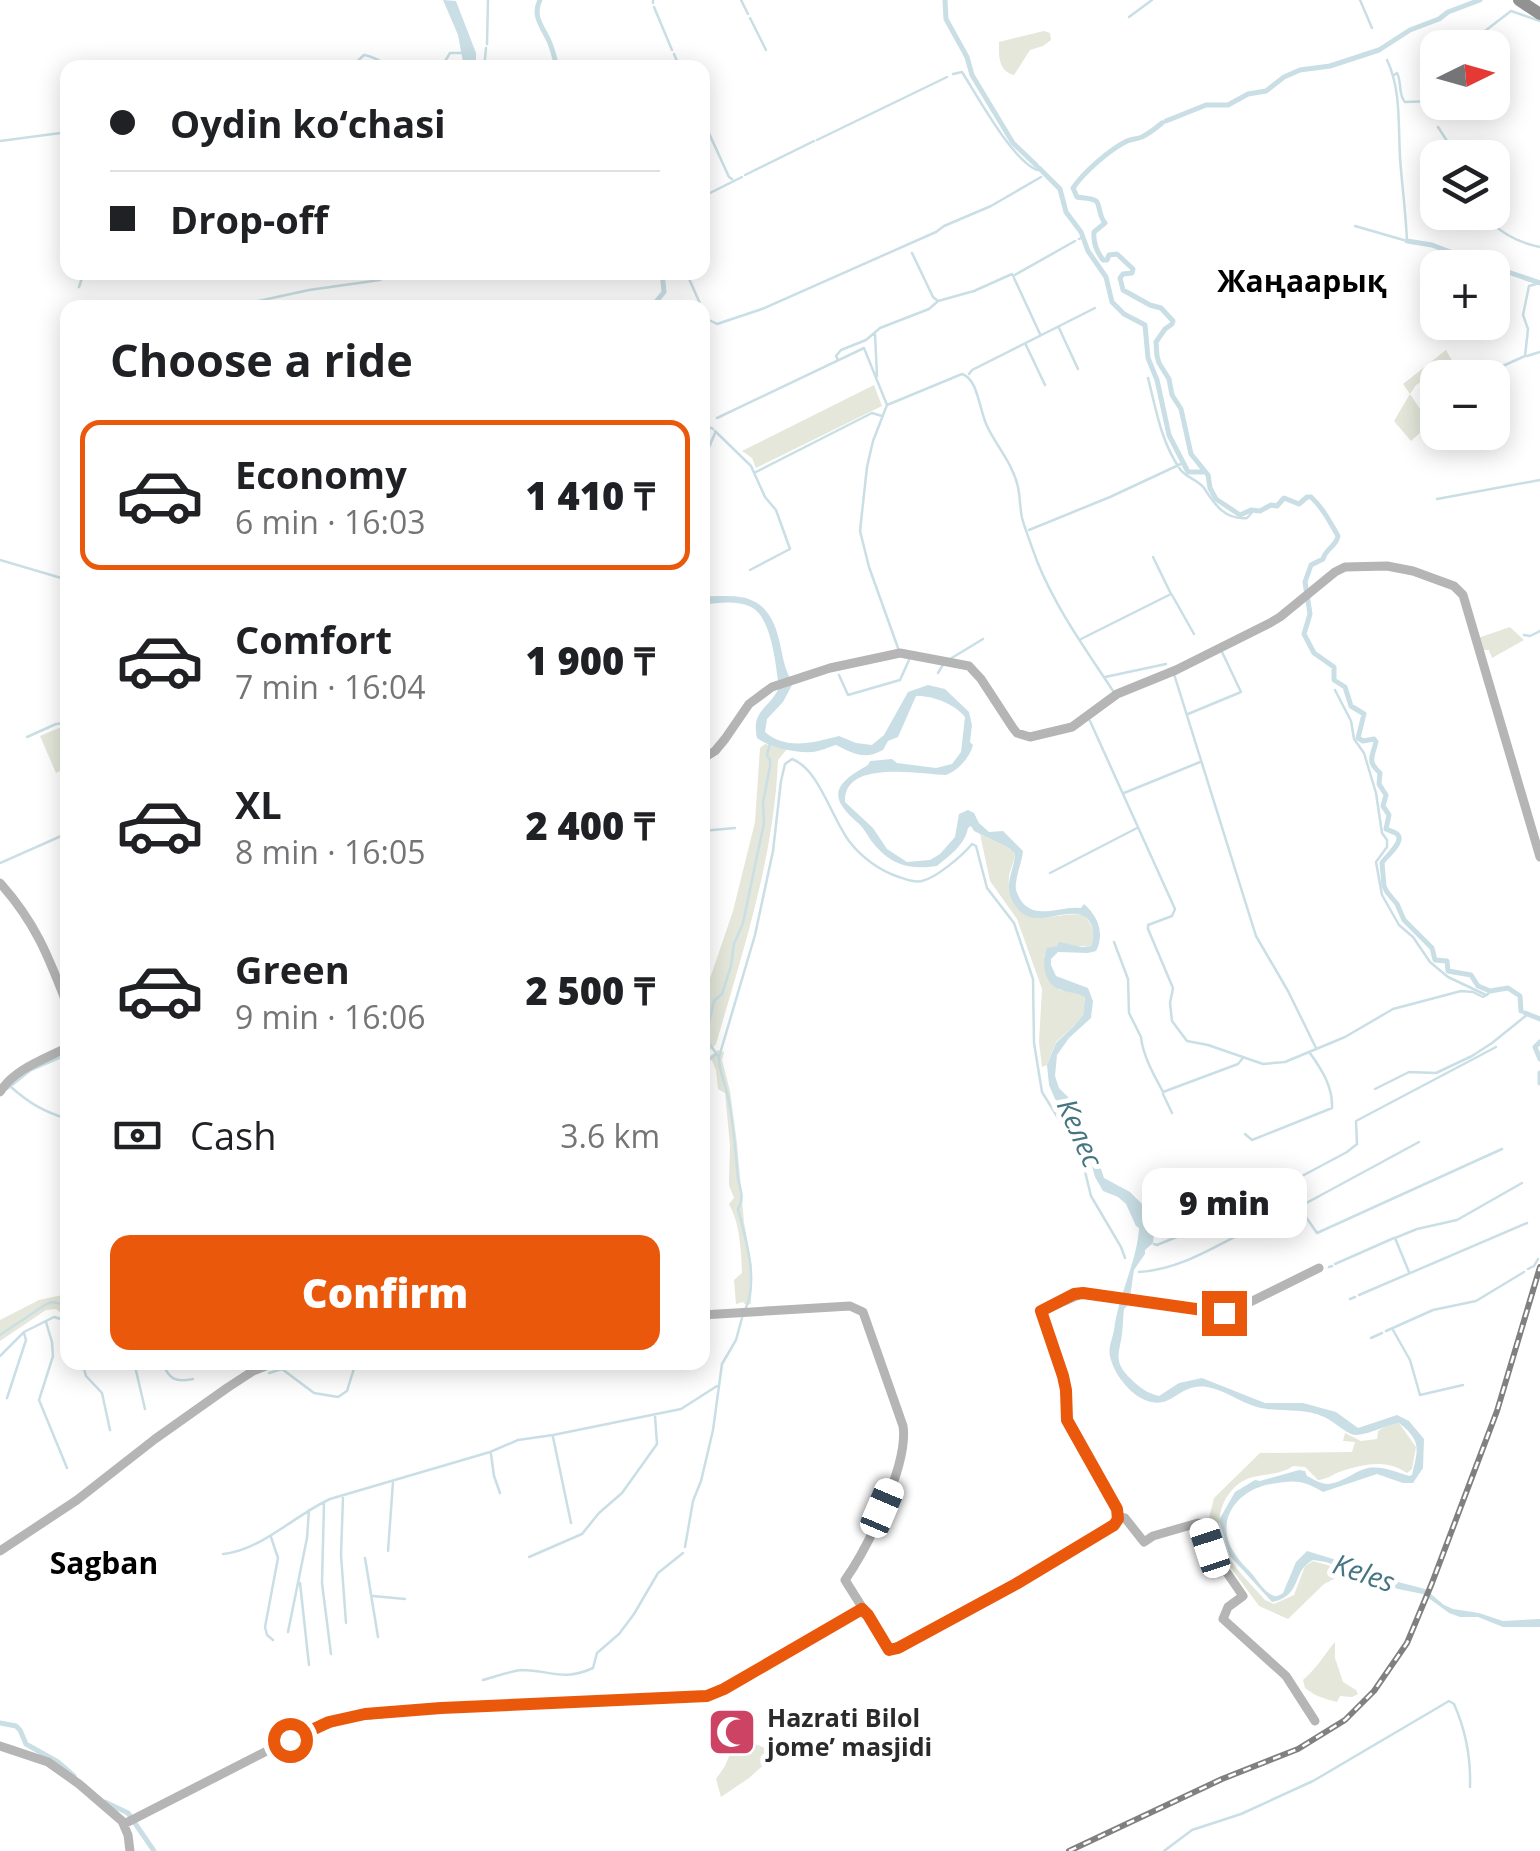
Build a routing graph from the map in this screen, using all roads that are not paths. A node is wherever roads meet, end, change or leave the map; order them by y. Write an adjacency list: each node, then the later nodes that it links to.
1 (1519, 0): 2 (highway)
2 (1540, 14)
3 (710, 754): 4 (street)
4 (1540, 858)
5 (0, 883): 6 (street)
6 (60, 985)
7 (60, 1051): 8 (street)
8 (0, 1092)
9 (1319, 1268): 12 (street)
10 (710, 1314): 14 (street)
11 (256, 1370): 13 (street)
12 (1119, 1517): 14 (street); 15 (street)
13 (0, 1552)
14 (862, 1609): 17 (street)
15 (1315, 1722)
16 (0, 1746): 17 (street)
17 (130, 1820): 18 (street)
18 (130, 1851)

